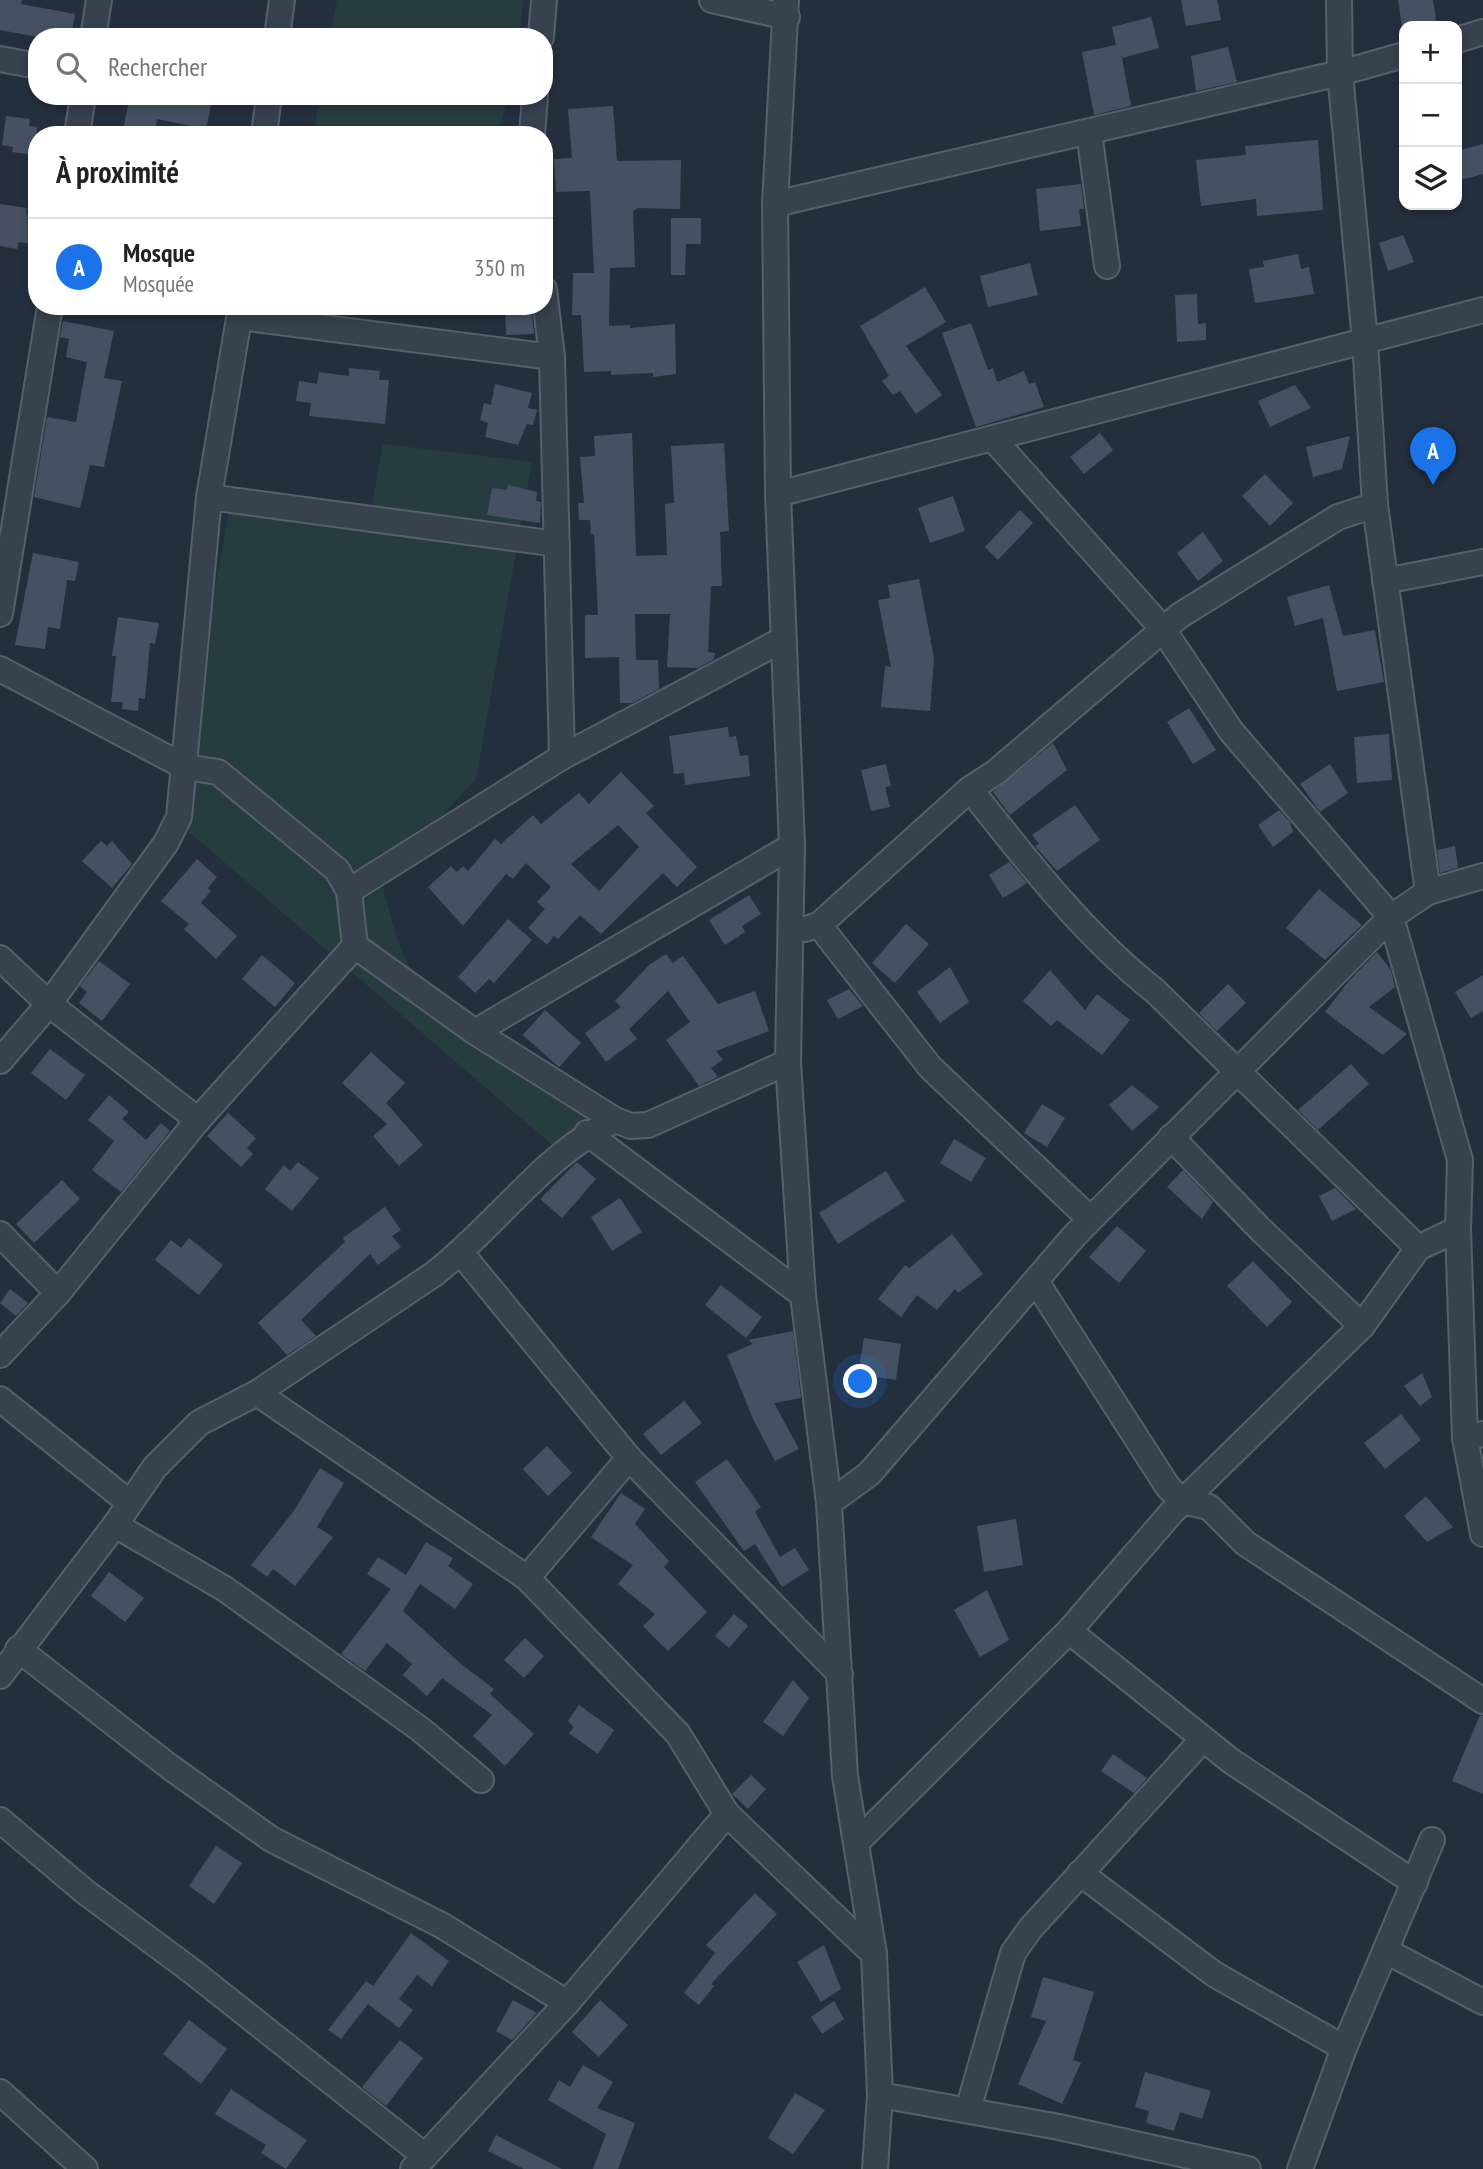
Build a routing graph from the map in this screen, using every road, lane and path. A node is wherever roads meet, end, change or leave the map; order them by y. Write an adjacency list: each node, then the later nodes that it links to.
1 (99, 0): 7 (street)
2 (282, 0): 8 (street)
3 (544, 0): 9 (street)
4 (712, 0): 6 (street)
5 (1339, 0): 15 (street)
6 (786, 8): 23 (street)
7 (94, 28)
8 (278, 28)
9 (542, 28)
10 (1483, 32): 11 (street)
11 (1462, 38)
12 (1399, 56): 15 (street)
13 (0, 59): 14 (street)
14 (28, 64)
15 (1340, 73): 22 (street); 30 (street)
16 (82, 105): 19 (street)
17 (268, 105): 20 (street)
18 (534, 105): 21 (street)
19 (78, 126)
20 (265, 126)
21 (533, 126)
22 (1090, 132): 23 (street); 24 (street)
23 (775, 204): 33 (street)
24 (1107, 266)
25 (1483, 310): 30 (street)
26 (49, 315): 39 (street)
27 (239, 315): 34 (street)
28 (261, 315): 31 (street)
29 (547, 315): 31 (street)
30 (1365, 341): 32 (street); 35 (street)
31 (552, 357): 36 (street)
32 (994, 440): 33 (street); 40 (street)
33 (778, 494): 41 (street)
34 (209, 497): 36 (street); 44 (street)
35 (1375, 505): 38 (street); 40 (street)
36 (557, 544): 43 (street)
37 (1483, 562): 38 (street)
38 (1385, 581): 49 (street)
39 (0, 614)
40 (1163, 629): 45 (street); 50 (street)
41 (782, 640): 43 (street); 46 (street)
42 (0, 669): 44 (street)
43 (562, 757): 48 (street)
44 (186, 767): 48 (street); 55 (street)
45 (970, 789): 51 (street); 59 (street)
46 (792, 846): 52 (street); 56 (street)
47 (1483, 876): 49 (street)
48 (348, 891): 53 (street)
49 (1429, 892): 50 (street)
50 (1391, 917): 59 (street); 64 (street)
51 (819, 925): 52 (street); 65 (street)
52 (791, 933): 58 (street)
53 (355, 946): 56 (street); 60 (street)
54 (0, 958): 55 (street)
55 (49, 1004): 57 (street); 60 (street)
56 (475, 1032): 61 (street)
57 (0, 1061)
58 (788, 1062): 61 (street); 72 (street)
59 (1237, 1071): 63 (street); 68 (street)
60 (198, 1120): 71 (street)
61 (615, 1120): 62 (street)
62 (587, 1133): 69 (street); 72 (street)
63 (1171, 1137): 65 (street); 73 (street)
64 (1471, 1157): 66 (street)
65 (1090, 1219): 70 (street)
66 (1458, 1229): 68 (street); 77 (street)
67 (0, 1234): 71 (street)
68 (1418, 1248): 73 (street)
69 (461, 1253): 75 (street); 78 (street)
70 (1037, 1283): 79 (street); 81 (street)
71 (58, 1293): 74 (street)
72 (803, 1295): 81 (street)
73 (1362, 1326): 79 (street)
74 (0, 1355)
75 (257, 1393): 80 (street); 84 (street)
76 (0, 1399): 80 (street)
77 (1474, 1436): 83 (street)
78 (629, 1458): 84 (street); 87 (street)
79 (1182, 1501): 85 (street); 89 (street)
80 (130, 1503): 82 (street)
81 (829, 1503): 87 (street)
82 (115, 1525): 86 (street); 91 (street)
83 (1483, 1534)
84 (527, 1578): 92 (street)
85 (1069, 1631): 90 (street); 95 (street)
86 (18, 1649): 88 (street); 101 (street)
87 (840, 1674): 95 (street)
88 (0, 1676)
89 (1483, 1701)
90 (1203, 1739): 96 (street); 97 (street)
91 (481, 1780)
92 (727, 1814): 99 (street); 101 (street)
93 (0, 1820): 106 (street)
94 (1432, 1840): 97 (street)
95 (858, 1841): 99 (street)
96 (1080, 1873): 102 (street); 105 (street)
97 (1415, 1883): 98 (street)
98 (1385, 1951): 100 (street); 102 (street)
99 (874, 1954): 104 (street)
100 (1483, 2002)
101 (567, 2003): 106 (street)
102 (1344, 2048): 110 (street)
103 (0, 2092): 107 (street)
104 (880, 2095): 105 (street); 108 (street)
105 (968, 2110): 109 (street)
106 (419, 2163)
107 (85, 2169)
108 (875, 2169)
109 (1248, 2169)
110 (1300, 2169)

